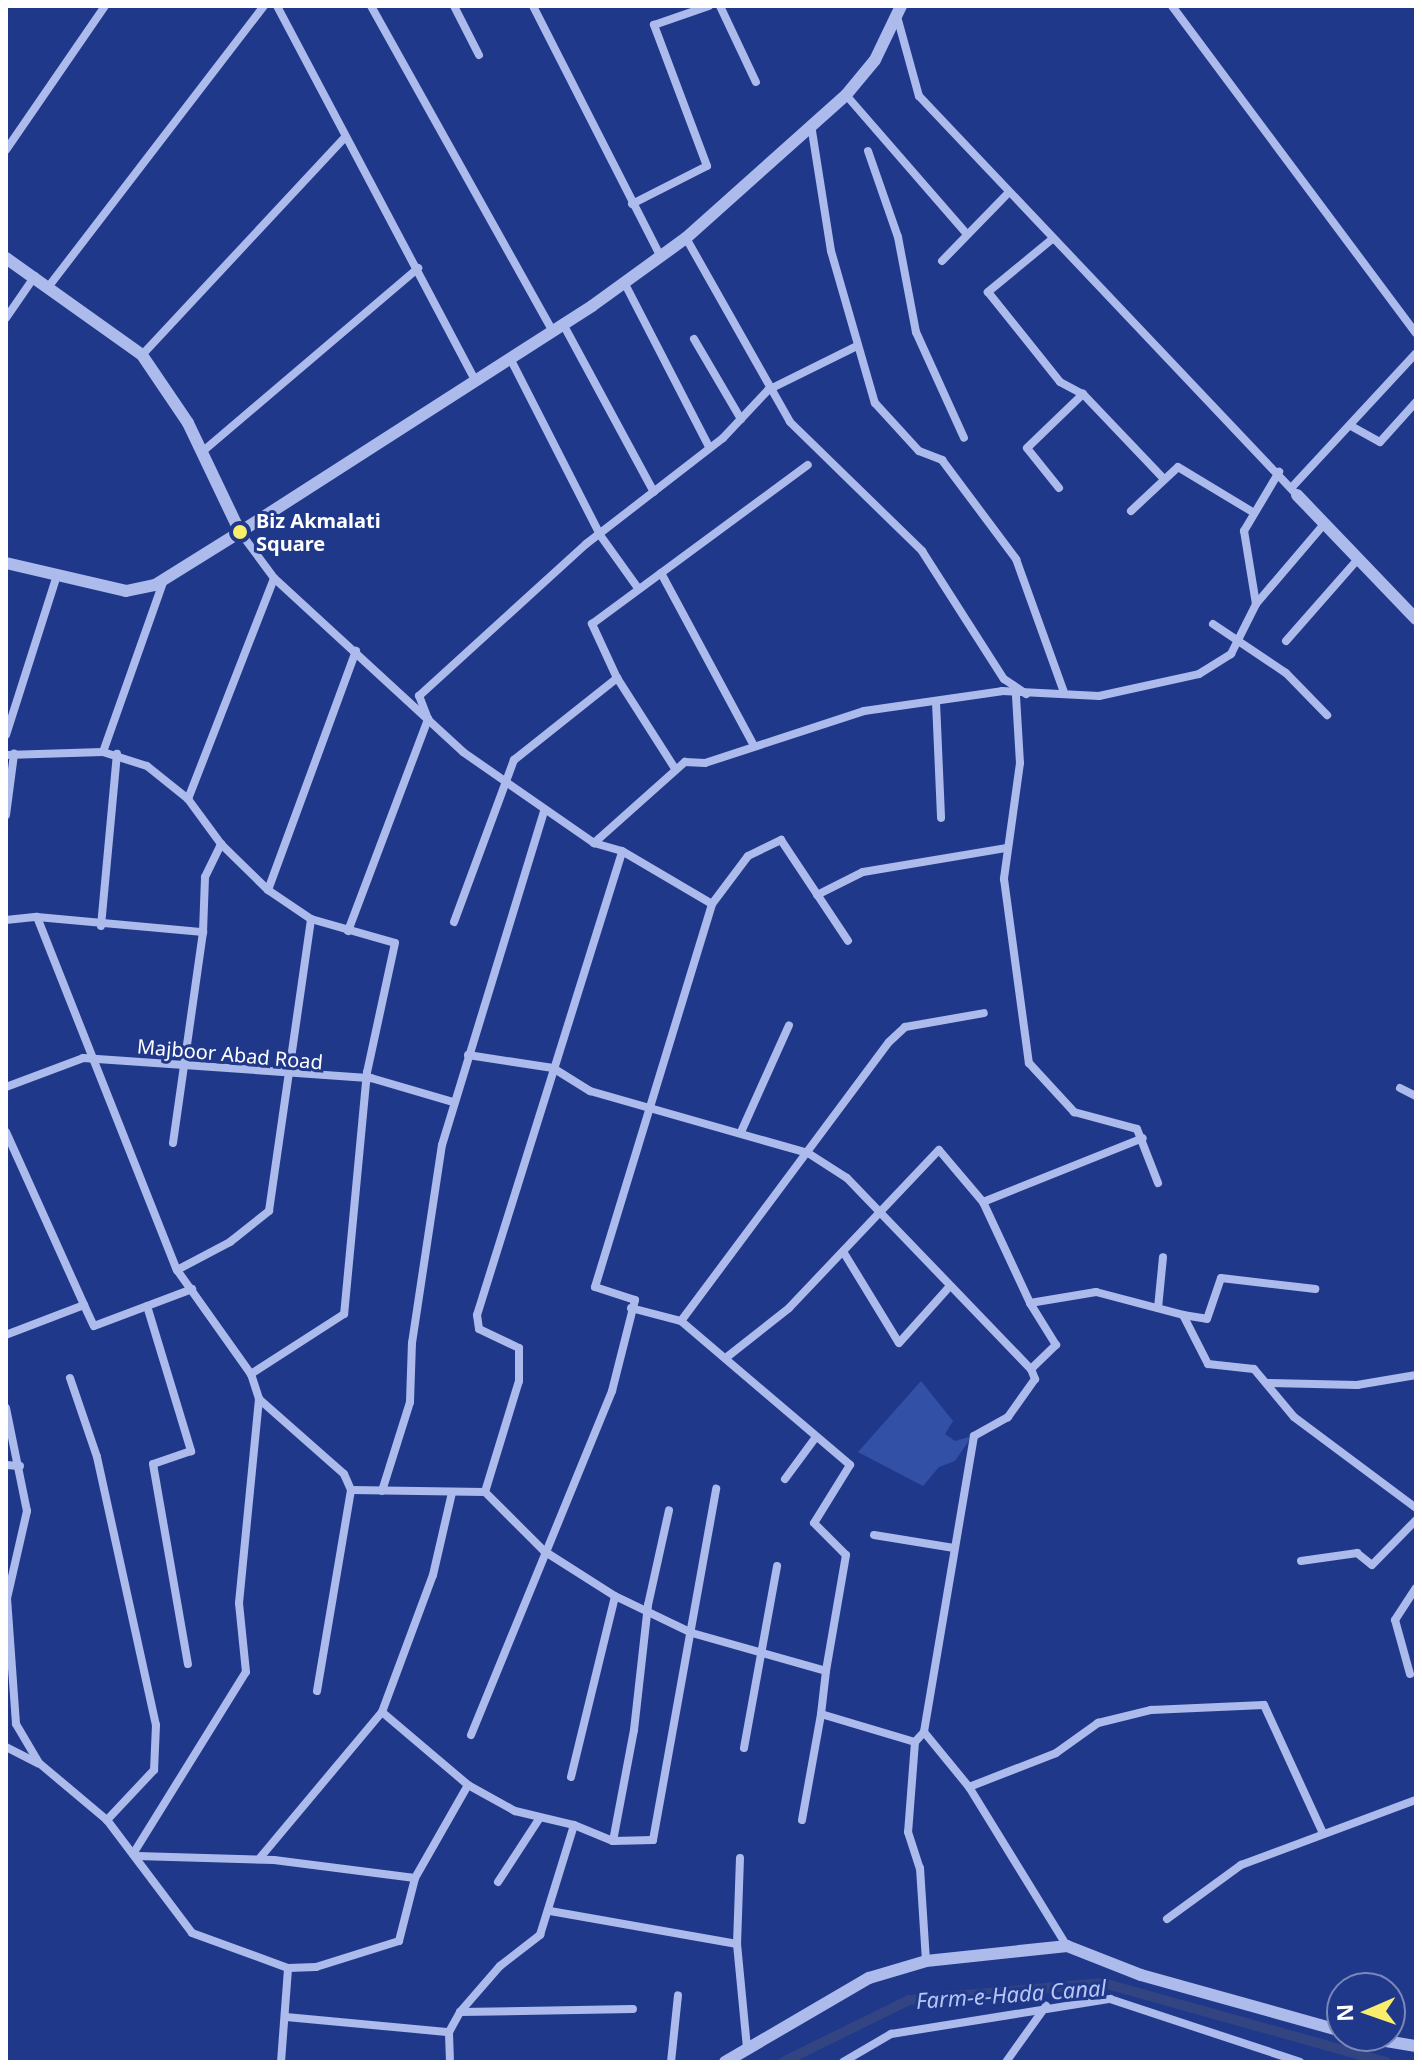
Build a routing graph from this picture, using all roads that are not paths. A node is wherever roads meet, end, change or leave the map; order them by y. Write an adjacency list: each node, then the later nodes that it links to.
1 (105, 6): 17 (street)
2 (264, 6): 30 (street)
3 (277, 6): 16 (street)
4 (371, 6): 32 (street)
5 (454, 6): 12 (street)
6 (533, 6): 20 (street)
7 (709, 6): 20 (street)
8 (720, 6): 13 (street)
9 (901, 6): 11 (street)
10 (1172, 6): 33 (street)
11 (898, 20): 14 (street); 19 (street)
12 (479, 55)
13 (756, 82)
14 (846, 95): 15 (street); 21 (street)
15 (812, 131): 22 (street); 35 (street)
16 (345, 137): 27 (street); 37 (street)
17 (6, 150)
18 (868, 151): 47 (street)
19 (1009, 192): 21 (street); 23 (street)
20 (632, 204): 24 (street)
21 (967, 234): 26 (street)
22 (686, 238): 24 (street); 40 (street)
23 (1051, 240): 41 (street); 51 (street)
24 (661, 257): 29 (street)
25 (6, 258): 28 (street)
26 (942, 261)
27 (418, 268): 39 (street); 49 (street)
28 (35, 276): 30 (street); 31 (street)
29 (625, 284): 32 (street); 48 (street)
30 (49, 286): 37 (street)
31 (6, 318)
32 (558, 327): 38 (street); 55 (street)
33 (1416, 333)
34 (694, 339): 45 (street)
35 (857, 346): 40 (street); 75 (street)
36 (1416, 353): 46 (street)
37 (142, 355): 49 (street)
38 (511, 360): 39 (street); 60 (street)
39 (476, 382): 59 (street)
40 (768, 390): 45 (street); 76 (street)
41 (1083, 394): 52 (street); 53 (street)
42 (1416, 402): 43 (street)
43 (1408, 411): 44 (street); 46 (street)
44 (1416, 417)
45 (741, 419): 48 (street)
46 (1351, 426): 54 (street)
47 (964, 438)
48 (709, 447): 55 (street)
49 (202, 452): 59 (street)
50 (808, 465): 63 (street)
51 (1279, 472): 54 (street); 57 (street)
52 (1162, 477): 56 (street); 57 (street)
53 (1059, 488)
54 (1295, 490): 58 (street)
55 (654, 492): 60 (street)
56 (1131, 511)
57 (1251, 511): 68 (street)
58 (1324, 524): 61 (street); 68 (street)
59 (240, 532): 65 (street); 66 (street)
60 (600, 535): 67 (street); 80 (street)
61 (1358, 559): 69 (street); 72 (street)
62 (6, 563): 64 (street)
63 (661, 573): 67 (street); 82 (street)
64 (57, 575): 66 (street); 81 (street)
65 (274, 578): 73 (street); 88 (street)
66 (164, 580): 83 (street)
67 (638, 588): 74 (street)
68 (1256, 604): 71 (street)
69 (1416, 619)
70 (1213, 624): 71 (street)
71 (1240, 640): 75 (street); 79 (street)
72 (1286, 641)
73 (356, 651): 80 (street); 96 (street)
74 (617, 678): 86 (street); 87 (street)
75 (1064, 692): 76 (street)
76 (1027, 695): 77 (street)
77 (1016, 696): 78 (street); 94 (street)
78 (936, 702): 82 (street); 91 (street)
79 (1327, 715)
80 (428, 719): 87 (street); 104 (street)
81 (6, 735)
82 (754, 746): 86 (street)
83 (103, 752): 84 (street); 85 (street)
84 (10, 754): 90 (street)
85 (117, 754): 88 (street); 103 (street)
86 (674, 767): 92 (street)
87 (508, 781): 89 (street); 102 (street)
88 (188, 799): 93 (street)
89 (544, 812): 92 (street); 109 (street)
90 (6, 815)
91 (941, 818)
92 (594, 843): 95 (street)
93 (221, 844): 96 (street); 105 (street)
94 (1007, 848): 97 (street); 122 (street)
95 (622, 851): 98 (street); 112 (street)
96 (268, 890): 100 (street)
97 (817, 895): 98 (street); 106 (street)
98 (712, 904): 119 (street)
99 (37, 917): 101 (street); 103 (street); 110 (street)
100 (311, 919): 104 (street); 113 (street)
101 (6, 920)
102 (454, 922)
103 (101, 926): 105 (street)
104 (348, 931): 114 (street)
105 (203, 932): 111 (street)
106 (848, 941)
107 (984, 1013): 124 (street)
108 (789, 1025): 121 (street)
109 (468, 1055): 112 (street); 118 (street)
110 (88, 1058): 111 (street, Majboor Abad Road); 115 (street, Majboor Abad Road); 130 (street)
111 (182, 1065): 113 (street, Majboor Abad Road); 123 (street)
112 (553, 1068): 119 (street); 157 (street)
113 (288, 1074): 114 (street, Majboor Abad Road); 130 (street)
114 (371, 1078): 118 (street, Majboor Abad Road); 144 (street)
115 (6, 1087)
116 (1400, 1088): 117 (street)
117 (1416, 1096)
118 (453, 1102): 156 (street)
119 (652, 1110): 121 (street); 137 (street)
120 (6, 1132): 135 (street)
121 (741, 1132): 124 (street)
122 (1143, 1138): 125 (street); 126 (street)
123 (173, 1143)
124 (808, 1153): 127 (street); 140 (street)
125 (1158, 1183)
126 (983, 1202): 127 (street); 134 (street)
127 (880, 1213): 128 (street); 131 (street)
128 (844, 1253): 131 (street); 142 (street)
129 (1163, 1257): 138 (street)
130 (177, 1270): 132 (street)
131 (949, 1287): 143 (street)
132 (192, 1289): 136 (street); 144 (street)
133 (1315, 1289): 139 (street)
134 (1030, 1303): 138 (street); 143 (street)
135 (84, 1305): 136 (street); 141 (street)
136 (147, 1306): 173 (street)
137 (631, 1308): 140 (street); 164 (street)
138 (1158, 1308): 139 (street)
139 (1183, 1315): 147 (street)
140 (681, 1321): 142 (street)
141 (6, 1335)
142 (727, 1357): 150 (street)
143 (1031, 1369): 163 (street)
144 (251, 1374): 148 (street)
145 (1416, 1375): 147 (street)
146 (70, 1378): 190 (street)
147 (1267, 1383): 159 (street)
148 (259, 1399): 155 (street); 195 (street)
149 (6, 1408): 152 (street)
150 (816, 1437): 153 (street); 174 (street)
151 (6, 1465): 152 (street)
152 (20, 1466): 171 (street)
153 (785, 1479)
154 (716, 1489): 170 (street)
155 (351, 1490): 156 (street); 176 (street)
156 (382, 1491): 158 (street)
157 (485, 1492): 158 (street); 164 (street)
158 (452, 1493): 177 (street)
159 (1416, 1508)
160 (669, 1510): 169 (street)
161 (1416, 1520): 165 (street)
162 (874, 1535): 163 (street)
163 (954, 1548): 179 (street)
164 (544, 1551): 168 (street); 180 (street)
165 (1301, 1561)
166 (777, 1566): 172 (street)
167 (1416, 1588): 175 (street)
168 (615, 1596): 169 (street); 185 (street)
169 (652, 1613): 170 (street); 194 (street)
170 (692, 1633): 172 (street); 194 (street)
171 (6, 1651): 184 (street)
172 (762, 1655): 174 (street); 183 (street)
173 (188, 1664)
174 (826, 1671): 178 (street)
175 (1410, 1674)
176 (317, 1691)
177 (382, 1712): 186 (street); 197 (street)
178 (821, 1714): 181 (street); 191 (street)
179 (924, 1732): 181 (street); 187 (street)
180 (471, 1735)
181 (915, 1742): 204 (street)
182 (6, 1747): 184 (street)
183 (744, 1748)
184 (39, 1763): 190 (street)
185 (571, 1777)
186 (468, 1785): 189 (street); 198 (street)
187 (969, 1787): 193 (street); 203 (street)
188 (1416, 1800): 193 (street)
189 (539, 1819): 192 (street); 199 (street)
190 (107, 1820): 195 (street)
191 (802, 1820)
192 (574, 1825): 194 (street); 200 (street)
193 (1322, 1831): 201 (street)
194 (613, 1841)
195 (135, 1855): 197 (street); 205 (street)
196 (740, 1858): 202 (street)
197 (259, 1859): 198 (street)
198 (415, 1878): 205 (street)
199 (498, 1882)
200 (550, 1911): 202 (street); 209 (street)
201 (1167, 1919)
202 (737, 1944): 213 (street)
203 (1067, 1946): 204 (street); 211 (street)
204 (926, 1961): 213 (street)
205 (288, 1968): 210 (street)
206 (678, 1995): 216 (street)
207 (1046, 2006): 218 (street); 219 (street); 220 (street)
208 (633, 2009): 209 (street)
209 (460, 2012): 212 (street)
210 (286, 2017): 212 (street); 214 (street)
211 (1326, 2027)
212 (449, 2032): 215 (street)
213 (747, 2047): 217 (street)
214 (281, 2062)
215 (450, 2062)
216 (671, 2062)
217 (725, 2062)
218 (843, 2062)
219 (1006, 2062)
220 (1300, 2062)

